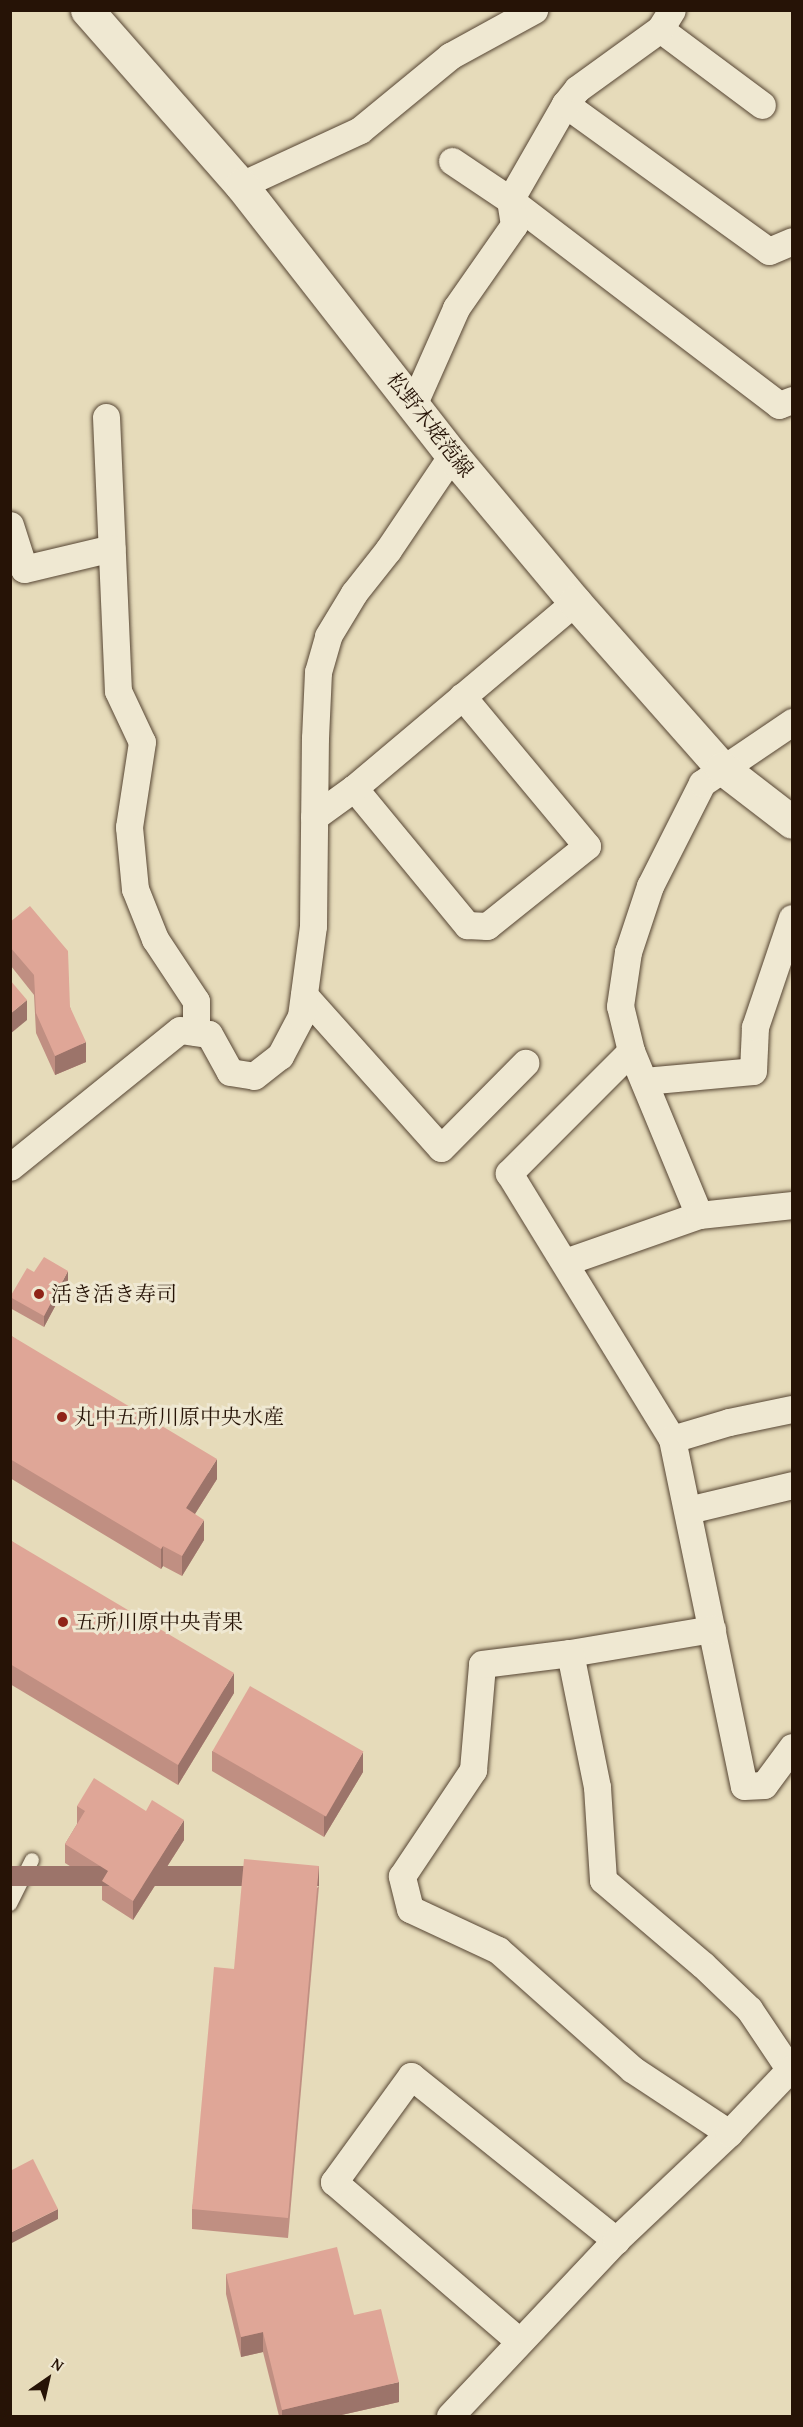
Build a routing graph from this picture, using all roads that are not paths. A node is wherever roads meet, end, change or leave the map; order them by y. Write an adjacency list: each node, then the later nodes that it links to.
1 (87, 10): 7 (main road, 松野木姥萢線)
2 (534, 10): 7 (street)
3 (666, 20): 4 (street); 5 (street)
4 (564, 104): 8 (street); 9 (street)
5 (762, 105)
6 (452, 161): 8 (street)
7 (241, 185): 11 (main road, 松野木姥萢線)
8 (510, 200): 10 (street); 11 (street)
9 (792, 241)
10 (792, 400)
11 (414, 403): 13 (main road, 松野木姥萢線)
12 (106, 417): 15 (street)
13 (452, 455): 16 (main road, 松野木姥萢線); 21 (street)
14 (10, 525): 15 (street)
15 (112, 548): 25 (street)
16 (575, 602): 17 (street); 19 (main road, 松野木姥萢線)
17 (462, 696): 20 (street); 20 (street)
18 (792, 722): 19 (street)
19 (722, 768): 22 (main road, 松野木姥萢線); 26 (street)
20 (354, 788): 21 (street)
21 (314, 817): 24 (street)
22 (792, 822)
23 (792, 918): 28 (street)
24 (304, 995): 25 (street); 27 (street)
25 (196, 1032): 29 (street)
26 (631, 1051): 28 (street); 32 (street)
27 (525, 1063)
28 (644, 1081): 31 (street)
29 (10, 1167)
30 (792, 1205): 31 (street)
31 (699, 1215): 32 (street)
32 (565, 1262): 34 (street)
33 (792, 1409): 34 (street)
34 (672, 1439): 36 (street)
35 (792, 1485): 36 (street)
36 (688, 1510): 37 (street)
37 (712, 1629): 38 (street); 39 (street)
38 (570, 1653): 42 (street); 43 (street)
39 (792, 1747)
40 (32, 1860): 41 (lane)
41 (10, 1904)
42 (791, 2071): 43 (street)
43 (729, 2133): 44 (street)
44 (616, 2240): 45 (street); 45 (street)
45 (519, 2342): 46 (street)
46 (450, 2416)

